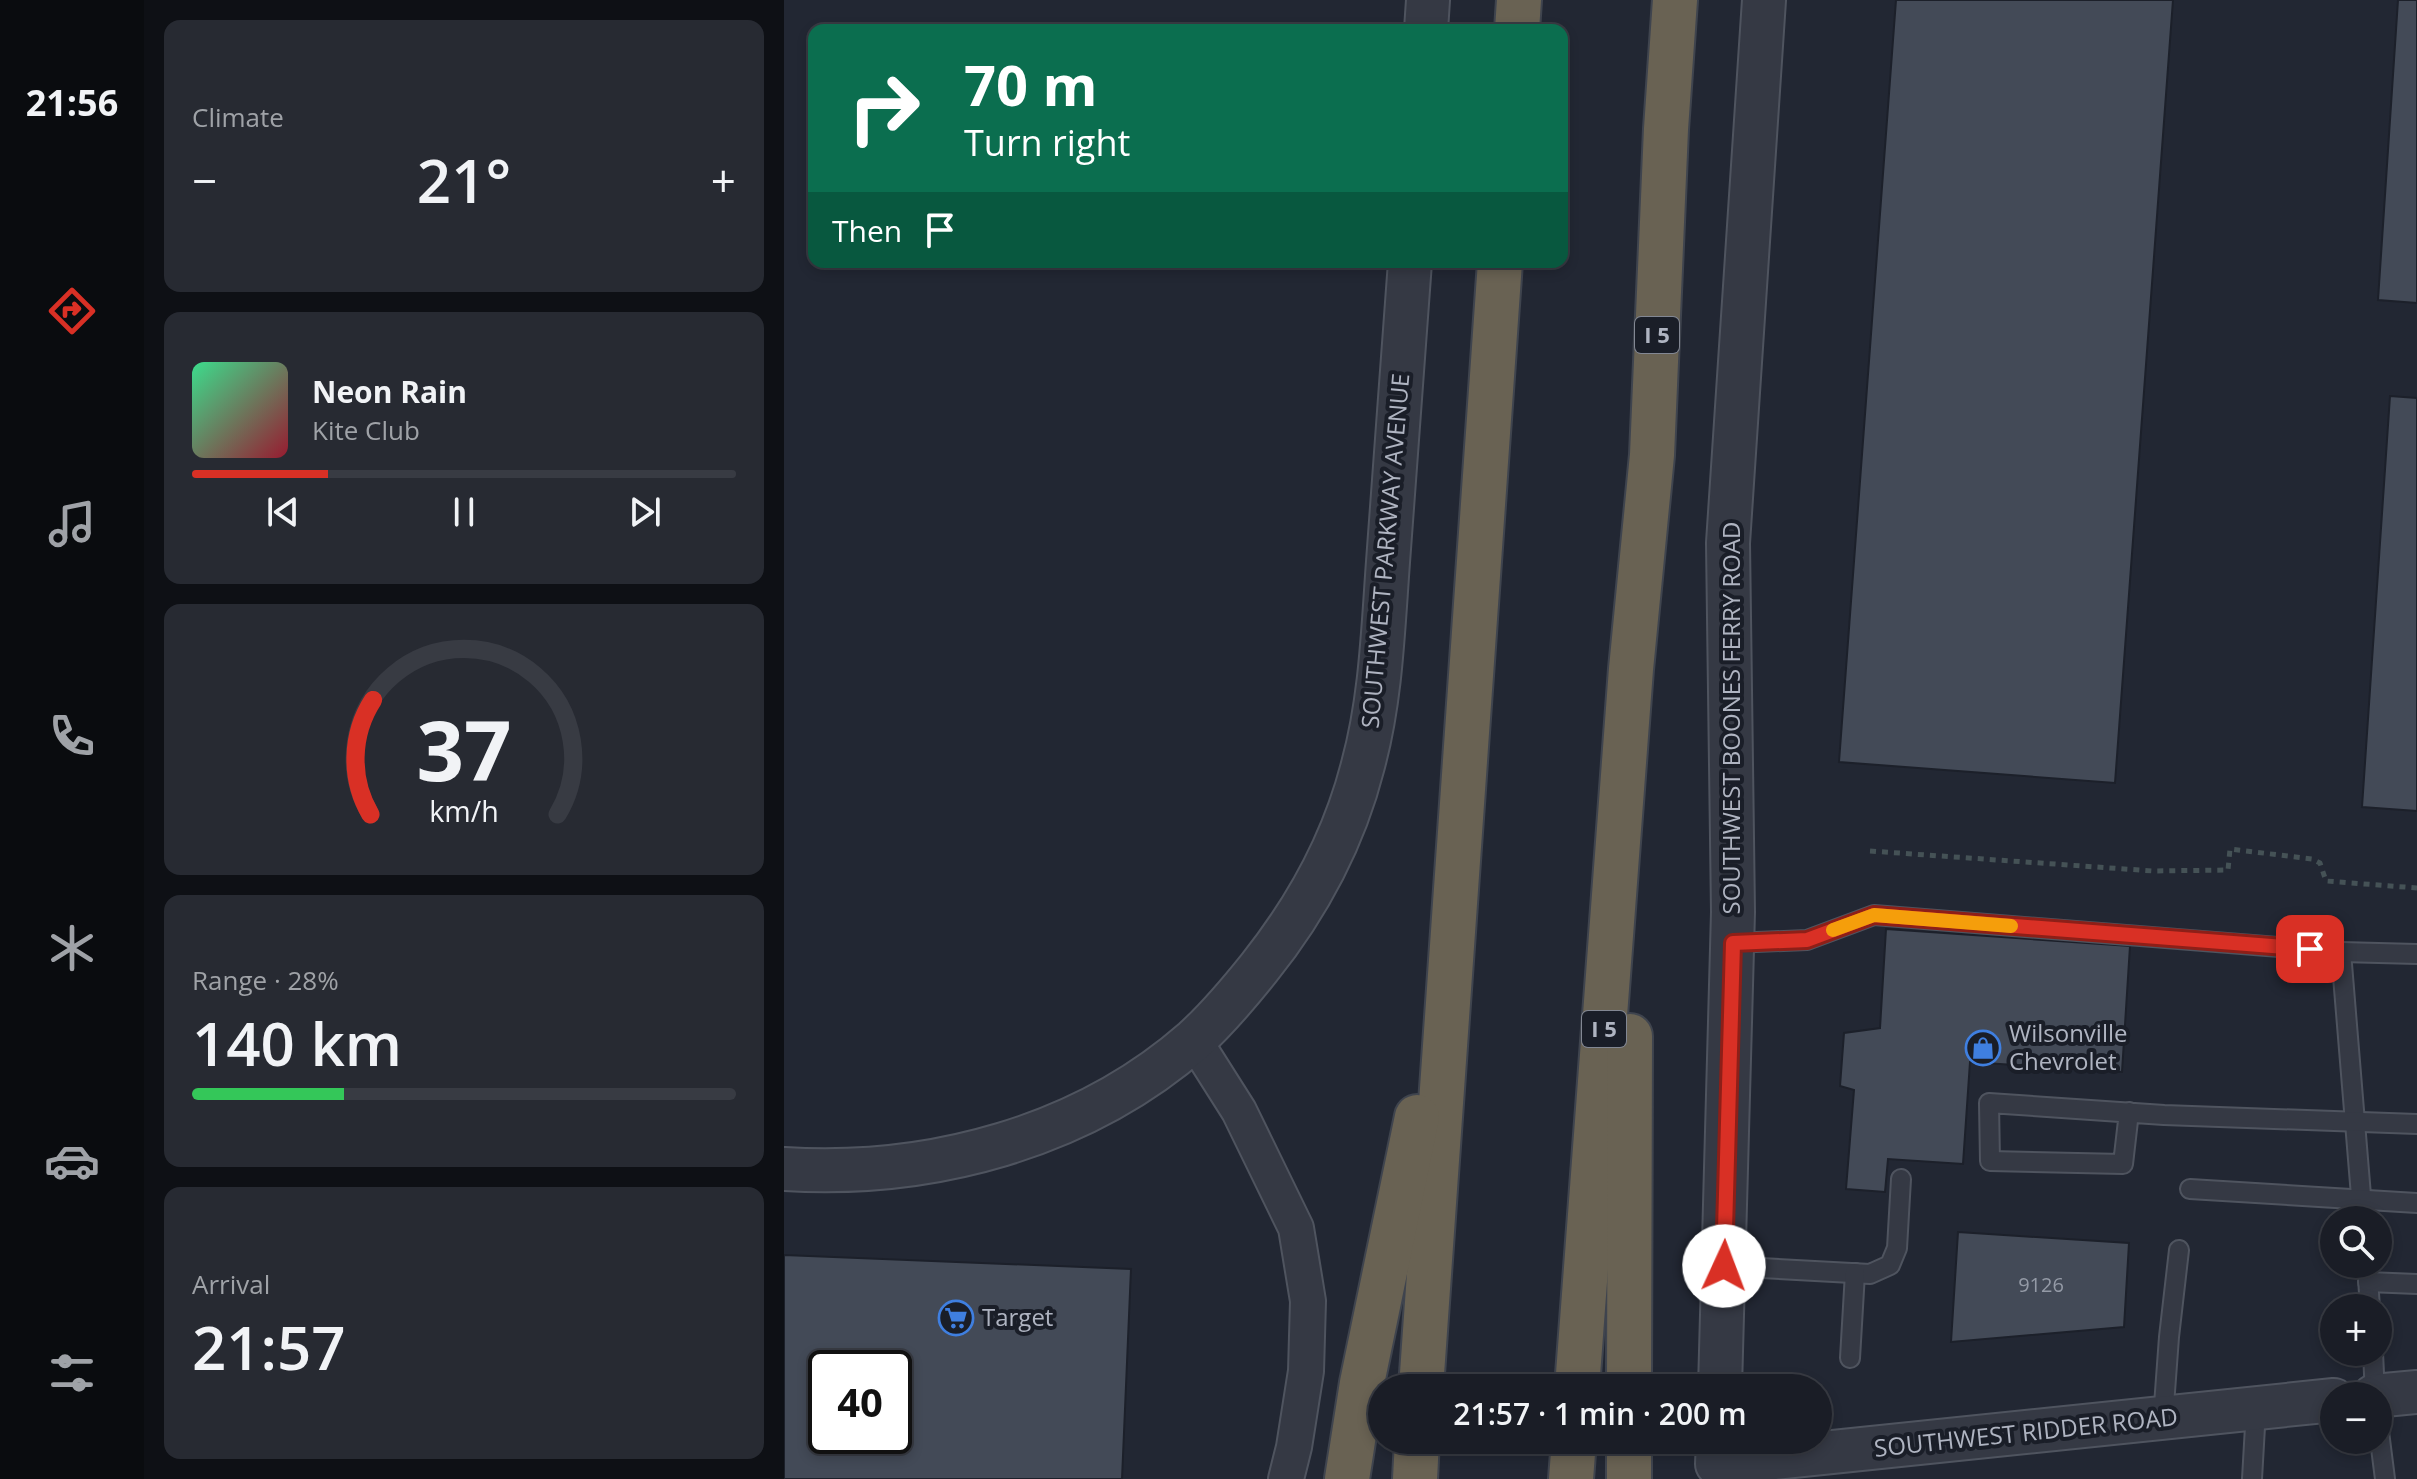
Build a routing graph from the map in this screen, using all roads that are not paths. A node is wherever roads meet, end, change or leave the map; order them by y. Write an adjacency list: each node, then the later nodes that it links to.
1 (1428, 0): 5 (street)
2 (1519, 0): 6 (highway)
3 (1675, 0): 9 (highway, I 5)
4 (1764, 0): 10 (street, SOUTHWEST BOONES FERRY ROAD)
5 (1426, 24)
6 (1517, 24)
7 (1410, 268): 14 (street, SOUTHWEST PARKWAY AVENUE)
8 (1500, 268): 11 (highway)
9 (1631, 669): 32 (highway, I 5); 33 (highway, I 5)
10 (1733, 943): 12 (lane); 26 (street, SOUTHWEST BOONES FERRY ROAD)
11 (1451, 950): 31 (highway); 47 (highway)
12 (2341, 952): 13 (lane); 16 (lane)
13 (2417, 954)
14 (1194, 1040): 18 (street, SOUTHWEST PARKWAY AVENUE); 46 (street)
15 (2129, 1112): 15 (lane); 16 (lane)
16 (2355, 1123): 17 (lane); 23 (lane)
17 (2417, 1124)
18 (784, 1169)
19 (1901, 1179): 27 (lane)
20 (2190, 1189): 22 (lane)
21 (2417, 1203): 24 (lane)
22 (2323, 1206)
23 (2362, 1206)
24 (2392, 1207)
25 (2179, 1250): 39 (lane)
26 (1724, 1266): 27 (lane); 34 (street, SOUTHWEST BOONES FERRY ROAD)
27 (1855, 1273): 30 (lane)
28 (2390, 1278): 29 (lane)
29 (2417, 1284)
30 (1850, 1358)
31 (1422, 1374)
32 (1578, 1374)
33 (1629, 1374)
34 (1720, 1374)
35 (2417, 1392): 36 (street)
36 (2392, 1394)
37 (2320, 1402): 38 (street, SOUTHWEST RIDDER ROAD)
38 (2256, 1409): 39 (street, SOUTHWEST RIDDER ROAD); 51 (lane)
39 (2163, 1419): 45 (street, SOUTHWEST RIDDER ROAD)
40 (1416, 1454): 48 (highway)
41 (1573, 1454): 49 (highway)
42 (1629, 1454): 50 (highway)
43 (1725, 1454): 45 (street, SOUTHWEST RIDDER ROAD)
44 (2382, 1454): 52 (lane)
45 (1774, 1469)
46 (1286, 1479)
47 (1347, 1479)
48 (1415, 1479)
49 (1571, 1479)
50 (1629, 1479)
51 (2252, 1479)
52 (2385, 1479)

